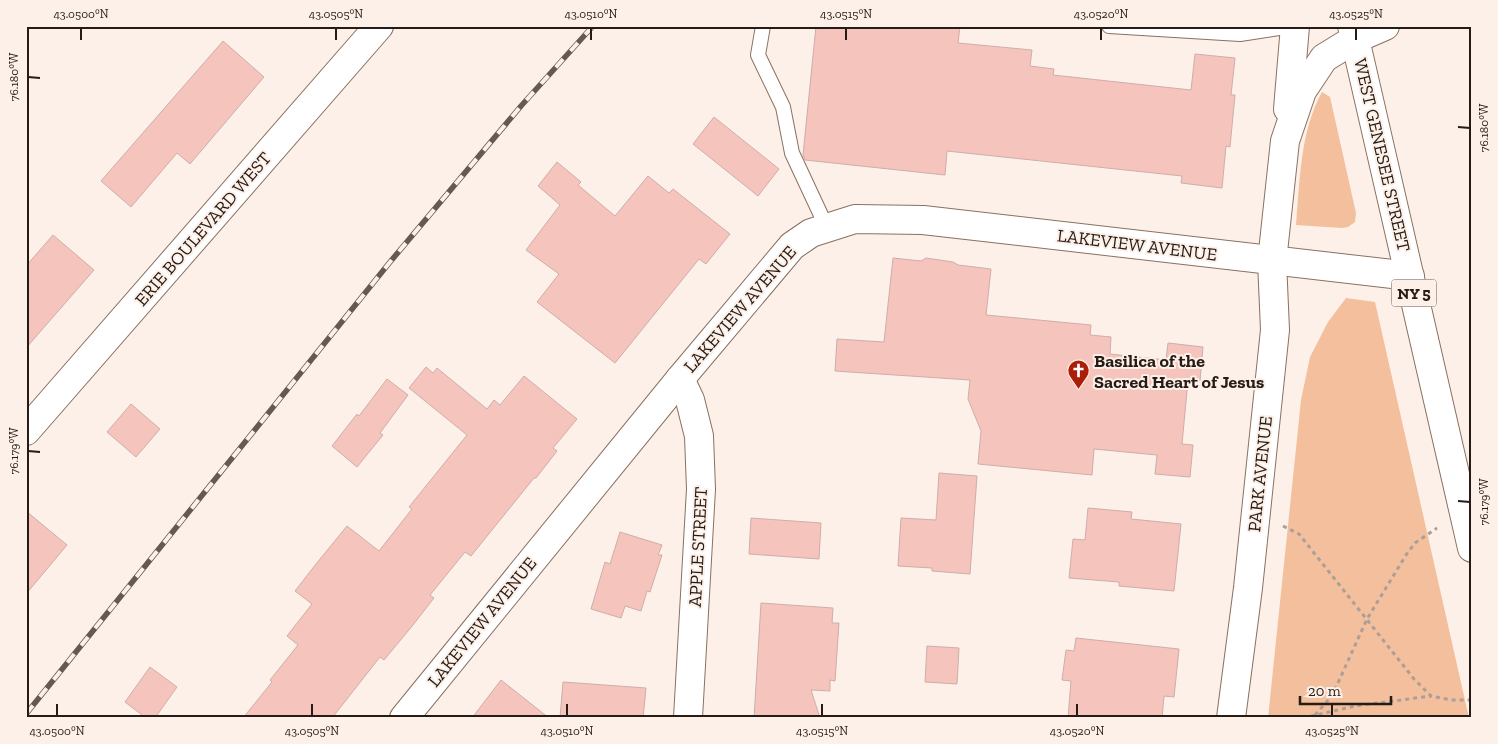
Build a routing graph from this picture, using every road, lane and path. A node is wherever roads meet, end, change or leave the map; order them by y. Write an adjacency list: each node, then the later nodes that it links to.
1 (379, 26): 12 (street, ERIE BOULEVARD WEST)
2 (763, 26): 8 (lane)
3 (1109, 26): 4 (lane)
4 (1294, 26): 7 (street, PARK AVENUE)
5 (1385, 26): 6 (street, PARK AVENUE)
6 (1353, 33): 7 (street, PARK AVENUE); 10 (street, WEST GENESEE STREET / NY 5)
7 (1285, 141): 9 (street, PARK AVENUE)
8 (827, 228): 9 (street, LAKEVIEW AVENUE); 11 (street, LAKEVIEW AVENUE)
9 (1272, 261): 10 (street, LAKEVIEW AVENUE); 13 (street, PARK AVENUE)
10 (1410, 276): 14 (street, WEST GENESEE STREET / NY 5)
11 (680, 379): 20 (street, LAKEVIEW AVENUE); 21 (street, APPLE STREET)
12 (26, 431)
13 (1256, 514): 16 (path); 22 (street, PARK AVENUE)
14 (1469, 519): 15 (street, WEST GENESEE STREET / NY 5); 16 (path)
15 (1472, 548)
16 (1367, 619): 17 (path); 19 (path)
17 (1431, 696): 18 (path); 19 (path)
18 (1472, 700)
19 (1315, 715): 23 (path)
20 (404, 718)
21 (688, 718)
22 (1231, 718)
23 (1303, 718)

